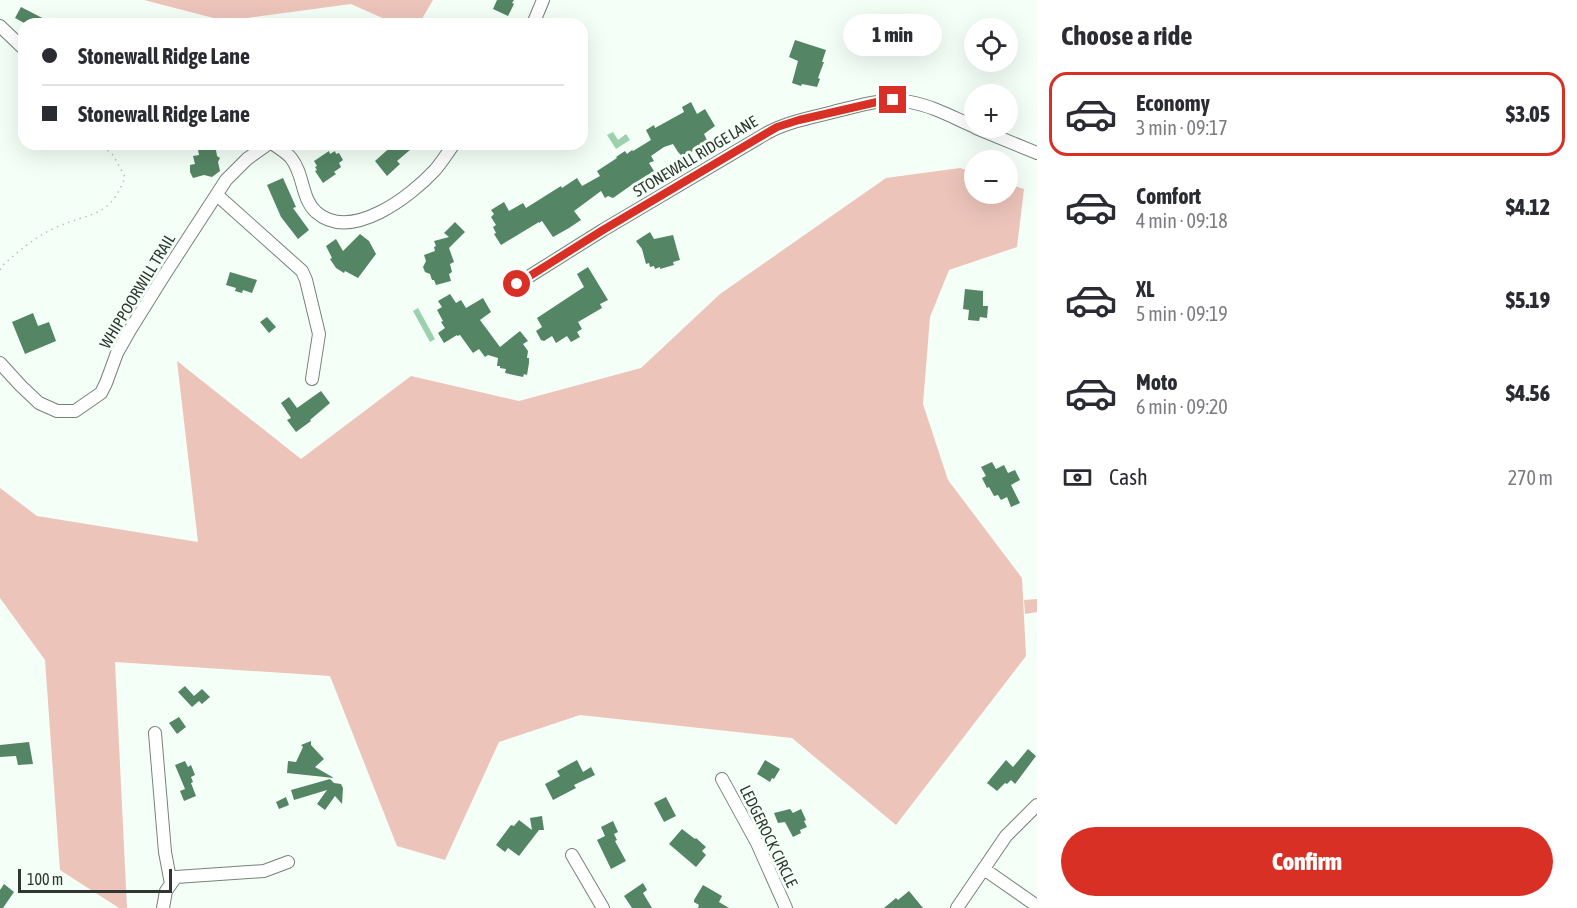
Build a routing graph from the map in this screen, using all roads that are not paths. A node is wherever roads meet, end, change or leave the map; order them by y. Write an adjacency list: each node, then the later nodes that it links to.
1 (543, 0): 2 (street)
2 (535, 18)
3 (0, 26): 4 (street)
4 (18, 43)
5 (964, 122): 12 (street, STONEWALL RIDGE LANE)
6 (1002, 138): 10 (street, STONEWALL RIDGE LANE)
7 (260, 150): 11 (street, WHIPPOORWILL TRAIL)
8 (281, 150): 9 (street)
9 (450, 150)
10 (1037, 153)
11 (217, 195): 13 (street, WHIPPOORWILL TRAIL); 14 (street)
12 (517, 284)
13 (0, 363)
14 (312, 379)
15 (155, 733): 21 (street)
16 (722, 779): 25 (street, LEDGEROCK CIRCLE)
17 (1037, 806): 20 (street)
18 (572, 855): 24 (street)
19 (288, 862): 21 (street)
20 (984, 869): 22 (street); 26 (street)
21 (171, 884): 23 (street)
22 (1037, 906)
23 (163, 908)
24 (603, 908)
25 (786, 908)
26 (957, 908)

